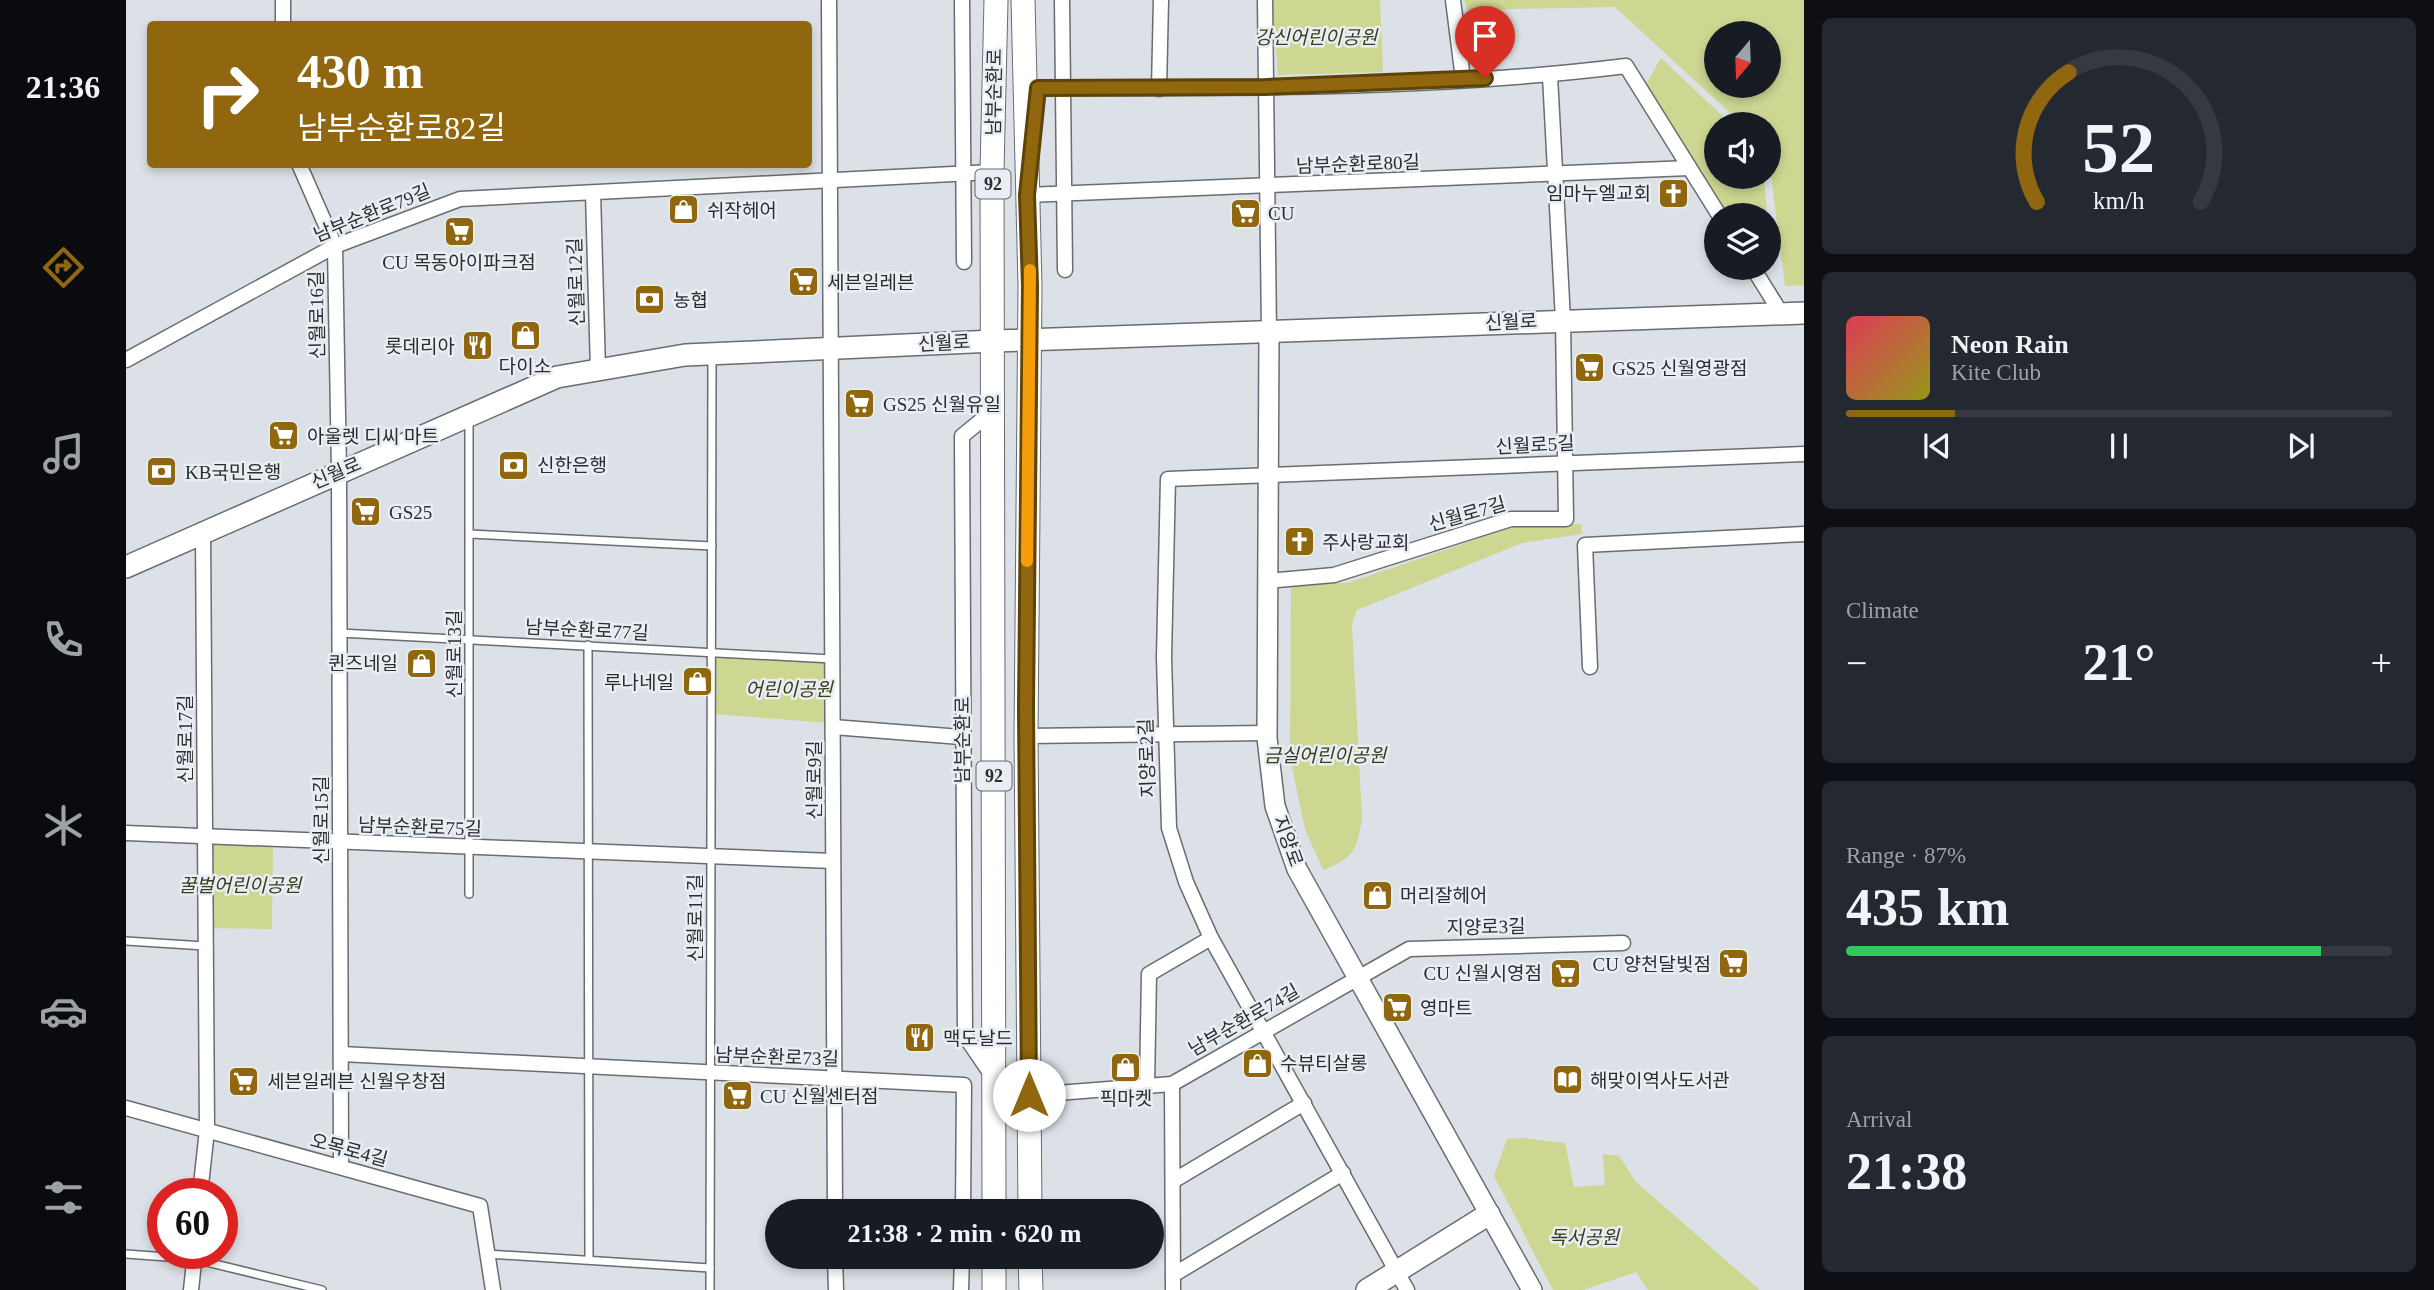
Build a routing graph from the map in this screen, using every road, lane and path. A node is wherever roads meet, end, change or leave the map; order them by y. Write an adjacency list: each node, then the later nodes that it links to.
1 (283, 0): 11 (street)
2 (828, 0): 23 (street, 신월로9길)
3 (962, 0): 21 (street, 남부순환로)
4 (994, 0): 20 (main road, 남부순환로 / 92)
5 (1023, 0): 27 (main road, 남부순환로 / 92)
6 (1038, 0): 15 (main road, 남부순환로)
7 (1062, 0): 16 (street)
8 (1161, 0): 17 (street)
9 (1265, 0): 14 (street)
10 (1453, 0): 13 (street)
11 (283, 21)
12 (1550, 76): 13 (street); 19 (street); 22 (street, 신월로7길)
13 (1462, 79): 14 (street)
14 (1266, 87): 17 (street); 24 (street)
15 (1038, 88): 16 (street); 27 (main road, 남부순환로)
16 (1063, 88): 17 (street); 26 (street)
17 (1159, 89)
18 (301, 168): 29 (street, 신월로16길)
19 (1689, 168): 22 (street, 남부순환로80길); 28 (street)
20 (992, 172): 21 (street, 남부순환로79길); 38 (main road, 남부순환로 / 92)
21 (963, 173): 23 (street, 남부순환로79길); 30 (street, 남부순환로)
22 (1556, 176): 24 (street, 남부순환로80길); 35 (street, 신월로7길)
23 (830, 178): 25 (street, 남부순환로79길); 39 (street, 신월로9길)
24 (1267, 187): 26 (street, 남부순환로80길); 36 (street)
25 (593, 193): 29 (street, 남부순환로79길); 42 (street, 신월로12길)
26 (1064, 194): 27 (street, 남부순환로80길); 31 (street)
27 (1027, 195): 37 (main road, 남부순환로 / 92)
28 (1711, 203)
29 (335, 246): 41 (street, 남부순환로79길); 47 (street, 신월로16길)
30 (964, 262)
31 (1065, 271)
32 (1761, 280): 33 (street)
33 (1782, 313): 34 (main road, 신월로); 35 (main road, 신월로)
34 (1804, 313)
35 (1563, 320): 36 (main road, 신월로); 46 (street, 신월로7길)
36 (1269, 333): 37 (main road, 신월로); 48 (street, 지양로)
37 (1029, 340): 38 (main road, 신월로); 64 (main road, 남부순환로 / 92)
38 (994, 341): 39 (main road, 신월로); 43 (main road, 남부순환로 / 92)
39 (831, 348): 40 (main road, 신월로); 59 (street, 신월로9길)
40 (712, 354): 42 (main road, 신월로); 52 (lane, 신월로11길)
41 (126, 360)
42 (598, 370): 44 (main road, 신월로)
43 (994, 410): 65 (street, 남부순환로); 86 (main road, 남부순환로 / 92)
44 (469, 415): 47 (main road, 신월로); 50 (lane, 신월로13길)
45 (1804, 454): 46 (street, 신월로5길)
46 (1565, 463): 48 (street, 신월로5길); 54 (street, 신월로7길)
47 (339, 472): 49 (main road, 신월로); 55 (street, 신월로15길)
48 (1268, 476): 54 (street, 지양로); 63 (street, 지양로2길)
49 (203, 531): 53 (main road, 신월로); 67 (street, 신월로17길)
50 (470, 534): 52 (lane); 56 (lane, 신월로13길)
51 (1804, 534): 60 (street)
52 (712, 546): 58 (lane, 신월로11길)
53 (126, 566)
54 (1268, 582): 62 (street, 지양로)
55 (340, 634): 56 (lane, 남부순환로77길); 68 (street, 신월로15길)
56 (471, 640): 57 (lane, 남부순환로77길); 69 (lane, 신월로13길)
57 (588, 645): 58 (lane, 남부순환로77길); 70 (lane)
58 (712, 652): 59 (lane, 남부순환로77길); 71 (lane, 신월로11길)
59 (832, 659): 61 (street, 신월로9길)
60 (1590, 667)
61 (833, 727): 65 (street); 72 (street, 신월로9길)
62 (1267, 733): 63 (street); 78 (street, 지양로)
63 (1165, 735): 64 (street); 74 (street, 지양로2길)
64 (1026, 736): 87 (main road, 남부순환로 / 92)
65 (961, 737): 86 (street, 남부순환로)
66 (126, 833): 67 (street, 남부순환로75길)
67 (205, 836): 68 (street, 남부순환로75길); 77 (street, 신월로17길)
68 (340, 843): 69 (street, 남부순환로75길); 80 (street, 신월로15길)
69 (468, 848): 70 (street, 남부순환로75길); 73 (lane, 신월로13길)
70 (587, 853): 71 (street, 남부순환로75길); 81 (lane)
71 (711, 858): 72 (street, 남부순환로75길); 82 (lane, 신월로11길)
72 (834, 862): 83 (street, 신월로9길)
73 (469, 894)
74 (1211, 938): 79 (street, 지양로2길); 85 (street)
75 (126, 941): 77 (lane)
76 (1623, 943): 78 (street, 지양로3길)
77 (205, 946): 90 (street, 신월로17길)
78 (1358, 978): 79 (street, 남부순환로74길); 99 (street, 지양로)
79 (1263, 1030): 84 (street, 남부순환로74길); 88 (street, 지양로2길)
80 (341, 1054): 81 (street, 남부순환로73길); 91 (street, 신월로15길)
81 (587, 1066): 82 (street, 남부순환로73길); 103 (lane)
82 (711, 1073): 83 (street, 남부순환로73길); 105 (lane, 신월로11길)
83 (835, 1078): 95 (street, 신월로9길); 96 (street, 남부순환로73길)
84 (1172, 1084): 85 (street, 남부순환로74길); 94 (street)
85 (1147, 1086): 87 (street, 남부순환로74길)
86 (994, 1088): 87 (street, 남부순환로74길); 97 (main road, 남부순환로 / 92)
87 (1029, 1095): 98 (main road, 남부순환로 / 92)
88 (1304, 1103): 92 (street, 지양로2길); 94 (street)
89 (126, 1108): 90 (street, 오목로4길)
90 (206, 1130): 91 (street, 오목로4길); 93 (street, 신월로17길)
91 (341, 1167): 101 (street, 오목로4길)
92 (1343, 1173): 111 (street, 지양로2길); 112 (street)
93 (202, 1178)
94 (1172, 1181): 112 (street)
95 (835, 1199)
96 (962, 1199)
97 (994, 1199)
98 (1030, 1199)
99 (1489, 1214): 111 (main road); 123 (street, 지양로)
100 (126, 1254): 102 (lane)
101 (487, 1254): 103 (lane); 115 (street, 오목로4길)
102 (147, 1255)
103 (589, 1259): 105 (lane)
104 (238, 1268): 114 (lane)
105 (710, 1268): 116 (lane, 신월로11길)
106 (193, 1269): 113 (street)
107 (835, 1269): 117 (street)
108 (962, 1269): 118 (street)
109 (994, 1269): 119 (main road)
110 (1030, 1269): 120 (main road)
111 (1396, 1270): 121 (main road); 122 (street, 지양로2길)
112 (1173, 1282)
113 (191, 1290)
114 (322, 1290)
115 (493, 1290)
116 (710, 1290)
117 (836, 1290)
118 (961, 1290)
119 (994, 1290)
120 (1031, 1290)
121 (1367, 1290)
122 (1407, 1290)
123 (1532, 1290)

